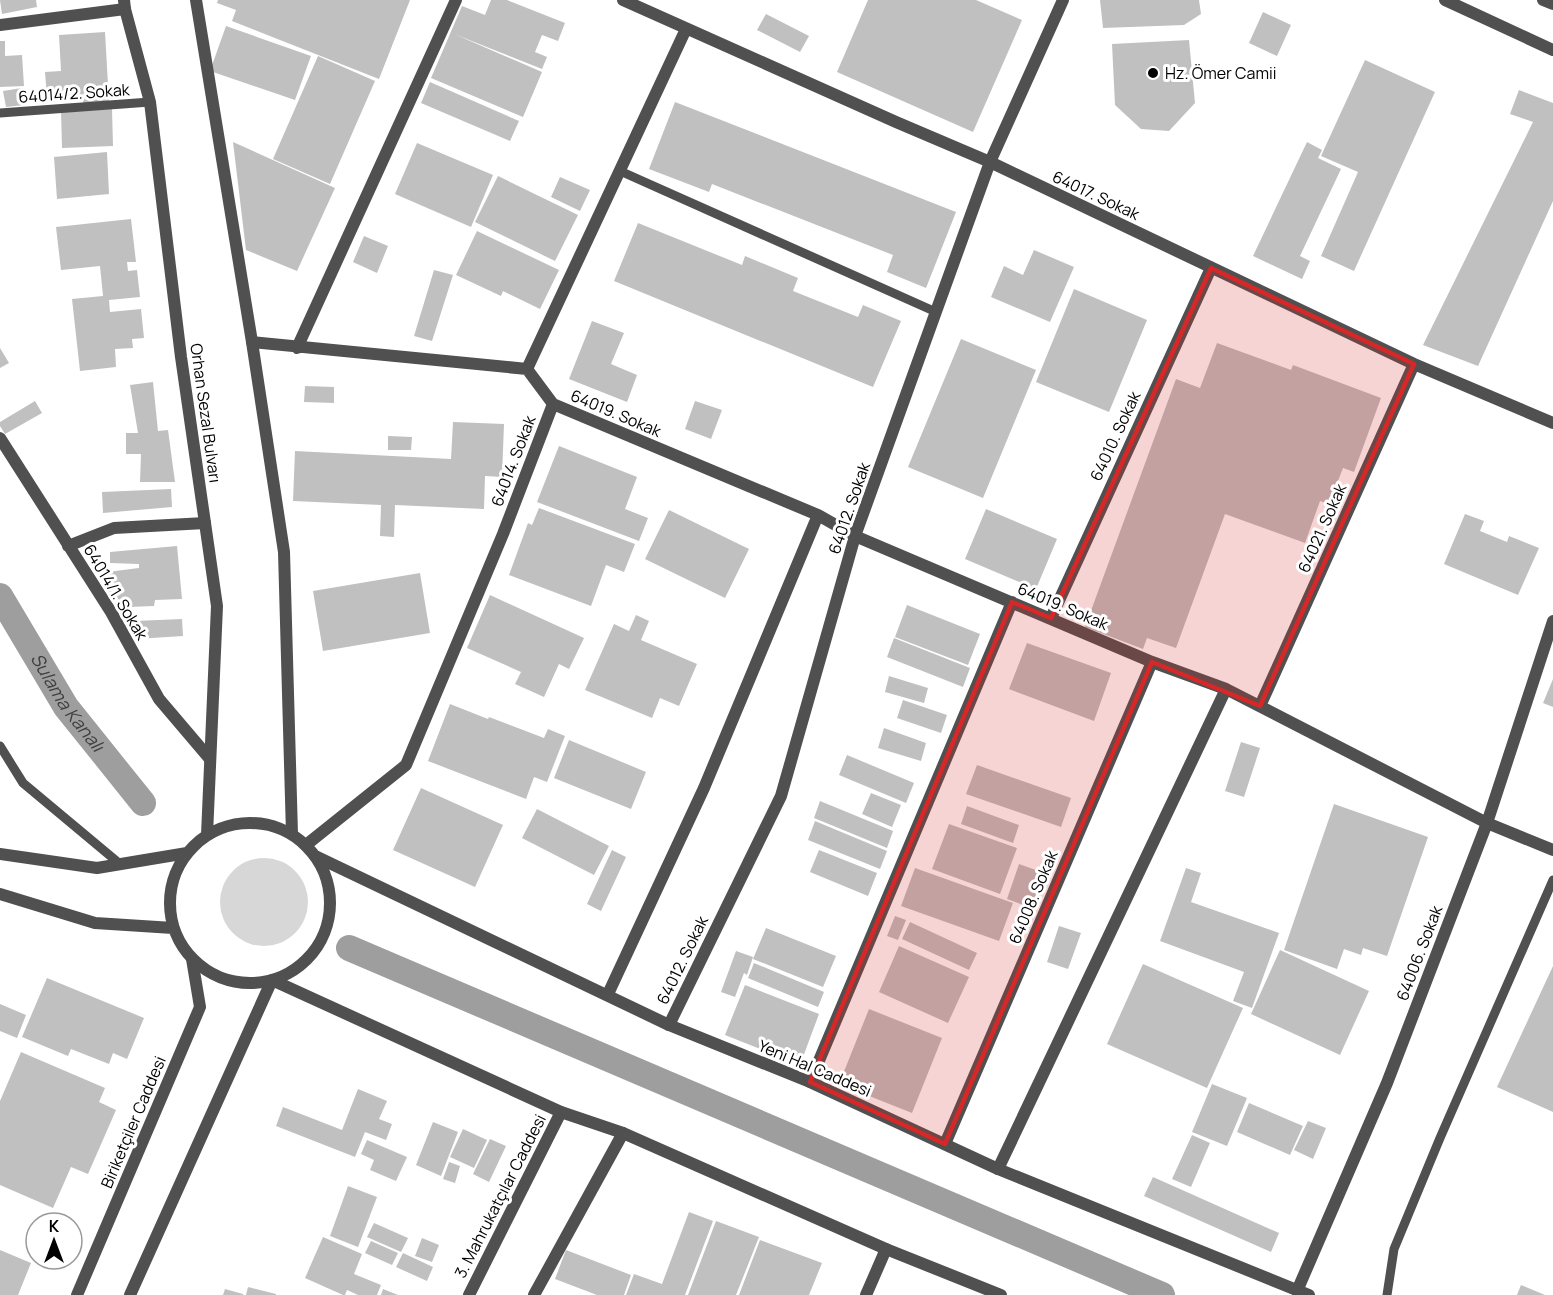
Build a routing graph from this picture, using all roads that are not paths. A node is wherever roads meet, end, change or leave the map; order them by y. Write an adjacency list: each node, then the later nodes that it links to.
1 (196, 0): 18 (street)
2 (456, 0): 19 (street)
3 (623, 0): 10 (street, 64017. Sokak)
4 (1063, 0): 14 (street, 64012. Sokak)
5 (1445, 0): 11 (street)
6 (1543, 0): 7 (street)
7 (1553, 4)
8 (125, 5): 9 (street); 12 (street, Orhan Sezal Bulvarı)
9 (0, 25)
10 (686, 29): 14 (street, 64017. Sokak); 15 (street)
11 (1553, 50)
12 (150, 102): 13 (lane, 64014/2. Sokak); 26 (street, Orhan Sezal Bulvarı)
13 (0, 113)
14 (990, 162): 16 (street, 64017. Sokak); 17 (street, 64012. Sokak)
15 (620, 171): 17 (lane); 21 (street)
16 (1211, 268): 20 (street, 64017. Sokak); 30 (street, 64010. Sokak)
17 (936, 312): 27 (street, 64012. Sokak)
18 (252, 342): 19 (street); 38 (street)
19 (297, 348): 21 (street)
20 (1414, 364): 23 (street, 64017. Sokak); 34 (street, 64021. Sokak)
21 (527, 369): 22 (street, 64014. Sokak)
22 (553, 404): 25 (street, 64019. Sokak); 40 (street, 64014. Sokak)
23 (1553, 423)
24 (0, 438): 28 (street, 64014/1. Sokak)
25 (819, 515): 27 (street, 64019. Sokak); 51 (street)
26 (205, 523): 28 (street); 36 (street, Orhan Sezal Bulvarı)
27 (855, 536): 29 (street, 64019. Sokak); 52 (street, 64012. Sokak)
28 (68, 546): 36 (street, 64014/1. Sokak)
29 (1012, 602): 30 (street, 64019. Sokak); 53 (street)
30 (1051, 618): 32 (street, 64019. Sokak)
31 (1553, 621): 37 (street, 64006. Sokak)
32 (1152, 663): 33 (street, 64019. Sokak); 56 (street, 64008. Sokak)
33 (1226, 689): 34 (street, 64019. Sokak); 57 (street)
34 (1260, 706): 37 (street, 64019. Sokak)
35 (0, 746): 45 (lane)
36 (210, 759): 39 (street, Orhan Sezal Bulvarı)
37 (1487, 823): 41 (street, 64019. Sokak); 59 (street, 64006. Sokak)
38 (292, 834): 39 (street); 40 (street)
39 (207, 835): 42 (street)
40 (306, 845): 44 (street)
41 (1553, 850)
42 (187, 852): 45 (street); 48 (street)
43 (0, 854): 45 (street)
44 (315, 856): 50 (street); 51 (street, Yeni Hal Caddesi)
45 (120, 864)
46 (1553, 880): 66 (lane)
47 (0, 894): 48 (street)
48 (173, 928): 49 (street)
49 (192, 959): 50 (street); 60 (street, Biriketçiler Caddesi)
50 (272, 980): 54 (street); 61 (street)
51 (608, 994): 52 (street, Yeni Hal Caddesi)
52 (669, 1025): 53 (street, Yeni Hal Caddesi)
53 (810, 1082): 56 (street, Yeni Hal Caddesi)
54 (561, 1112): 55 (street); 62 (street, 3. Mahrukatçılar Caddesi)
55 (623, 1133): 58 (street); 63 (street)
56 (945, 1144): 57 (street, Yeni Hal Caddesi)
57 (998, 1169): 59 (street, Yeni Hal Caddesi)
58 (886, 1249): 64 (street); 65 (street)
59 (1303, 1293)
60 (77, 1295)
61 (130, 1295)
62 (469, 1295)
63 (534, 1295)
64 (866, 1295)
65 (1001, 1295)
66 (1387, 1295)

